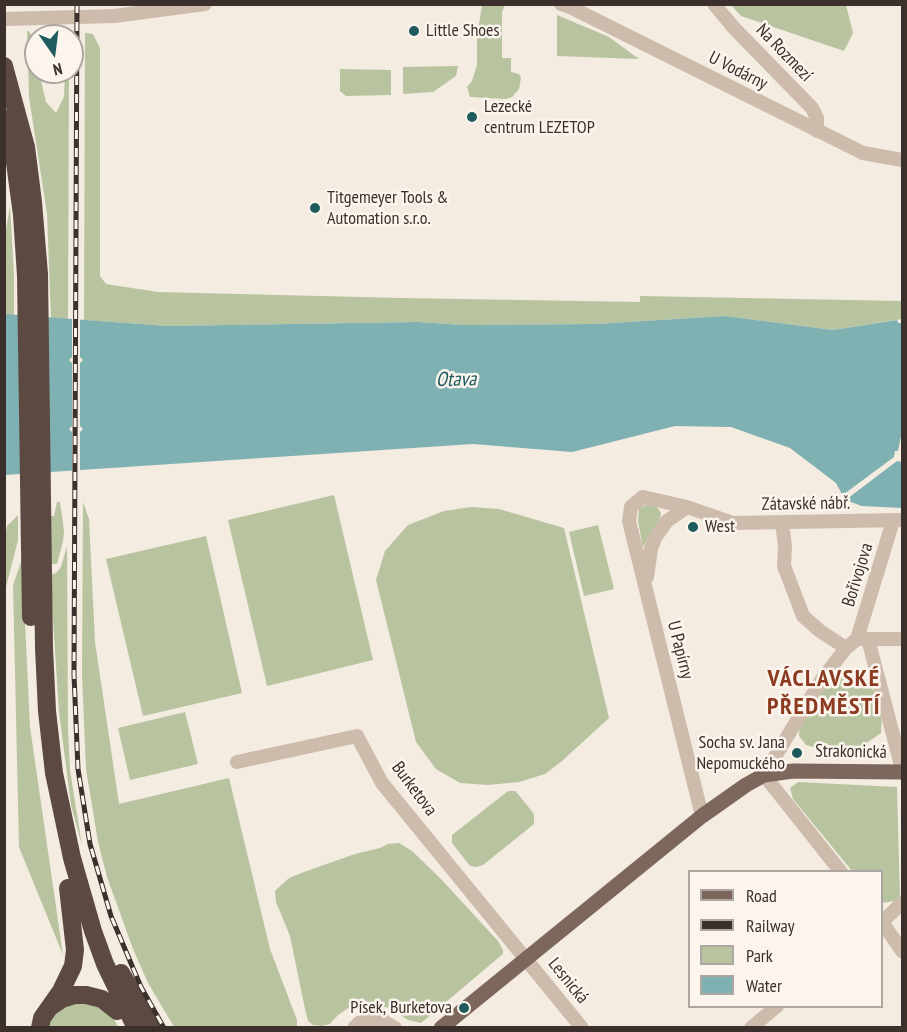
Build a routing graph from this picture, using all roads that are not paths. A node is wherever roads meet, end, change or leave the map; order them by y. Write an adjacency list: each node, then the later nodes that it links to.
1 (205, 4): 4 (street)
2 (561, 4): 8 (street, U Vodárny)
3 (714, 4): 8 (street, Na Rozmezí)
4 (158, 7): 5 (street)
5 (4, 19)
6 (4, 66): 10 (highway)
7 (4, 112): 10 (highway)
8 (817, 131): 9 (street, U Vodárny)
9 (903, 160)
10 (32, 275): 23 (highway)
11 (643, 497): 12 (street, Zátavské nábř.); 15 (street, U Papírny)
12 (687, 507): 14 (street, Zátavské nábř.); 15 (street)
13 (898, 520): 14 (street, Zátavské nábř.); 17 (street, Bořivojova)
14 (782, 523): 17 (street)
15 (646, 586): 21 (street, U Papírny)
16 (903, 639): 17 (street)
17 (857, 642): 19 (street); 20 (street)
18 (237, 762): 28 (street, Burketova)
19 (903, 770): 20 (main road, Strakonická)
20 (764, 775): 21 (main road); 22 (street)
21 (702, 816): 28 (main road)
22 (839, 870)
23 (73, 885): 29 (highway); 31 (highway); 33 (highway); 34 (highway)
24 (903, 903): 25 (street)
25 (883, 921)
26 (883, 923): 27 (street)
27 (903, 951)
28 (525, 957): 37 (main road); 38 (street, Lesnická)
29 (48, 1008): 31 (highway); 32 (highway)
30 (775, 1008): 39 (street)
31 (121, 1019)
32 (40, 1028)
33 (136, 1028)
34 (152, 1028)
35 (354, 1028): 36 (street)
36 (395, 1028)
37 (441, 1028)
38 (582, 1028)
39 (751, 1028)

